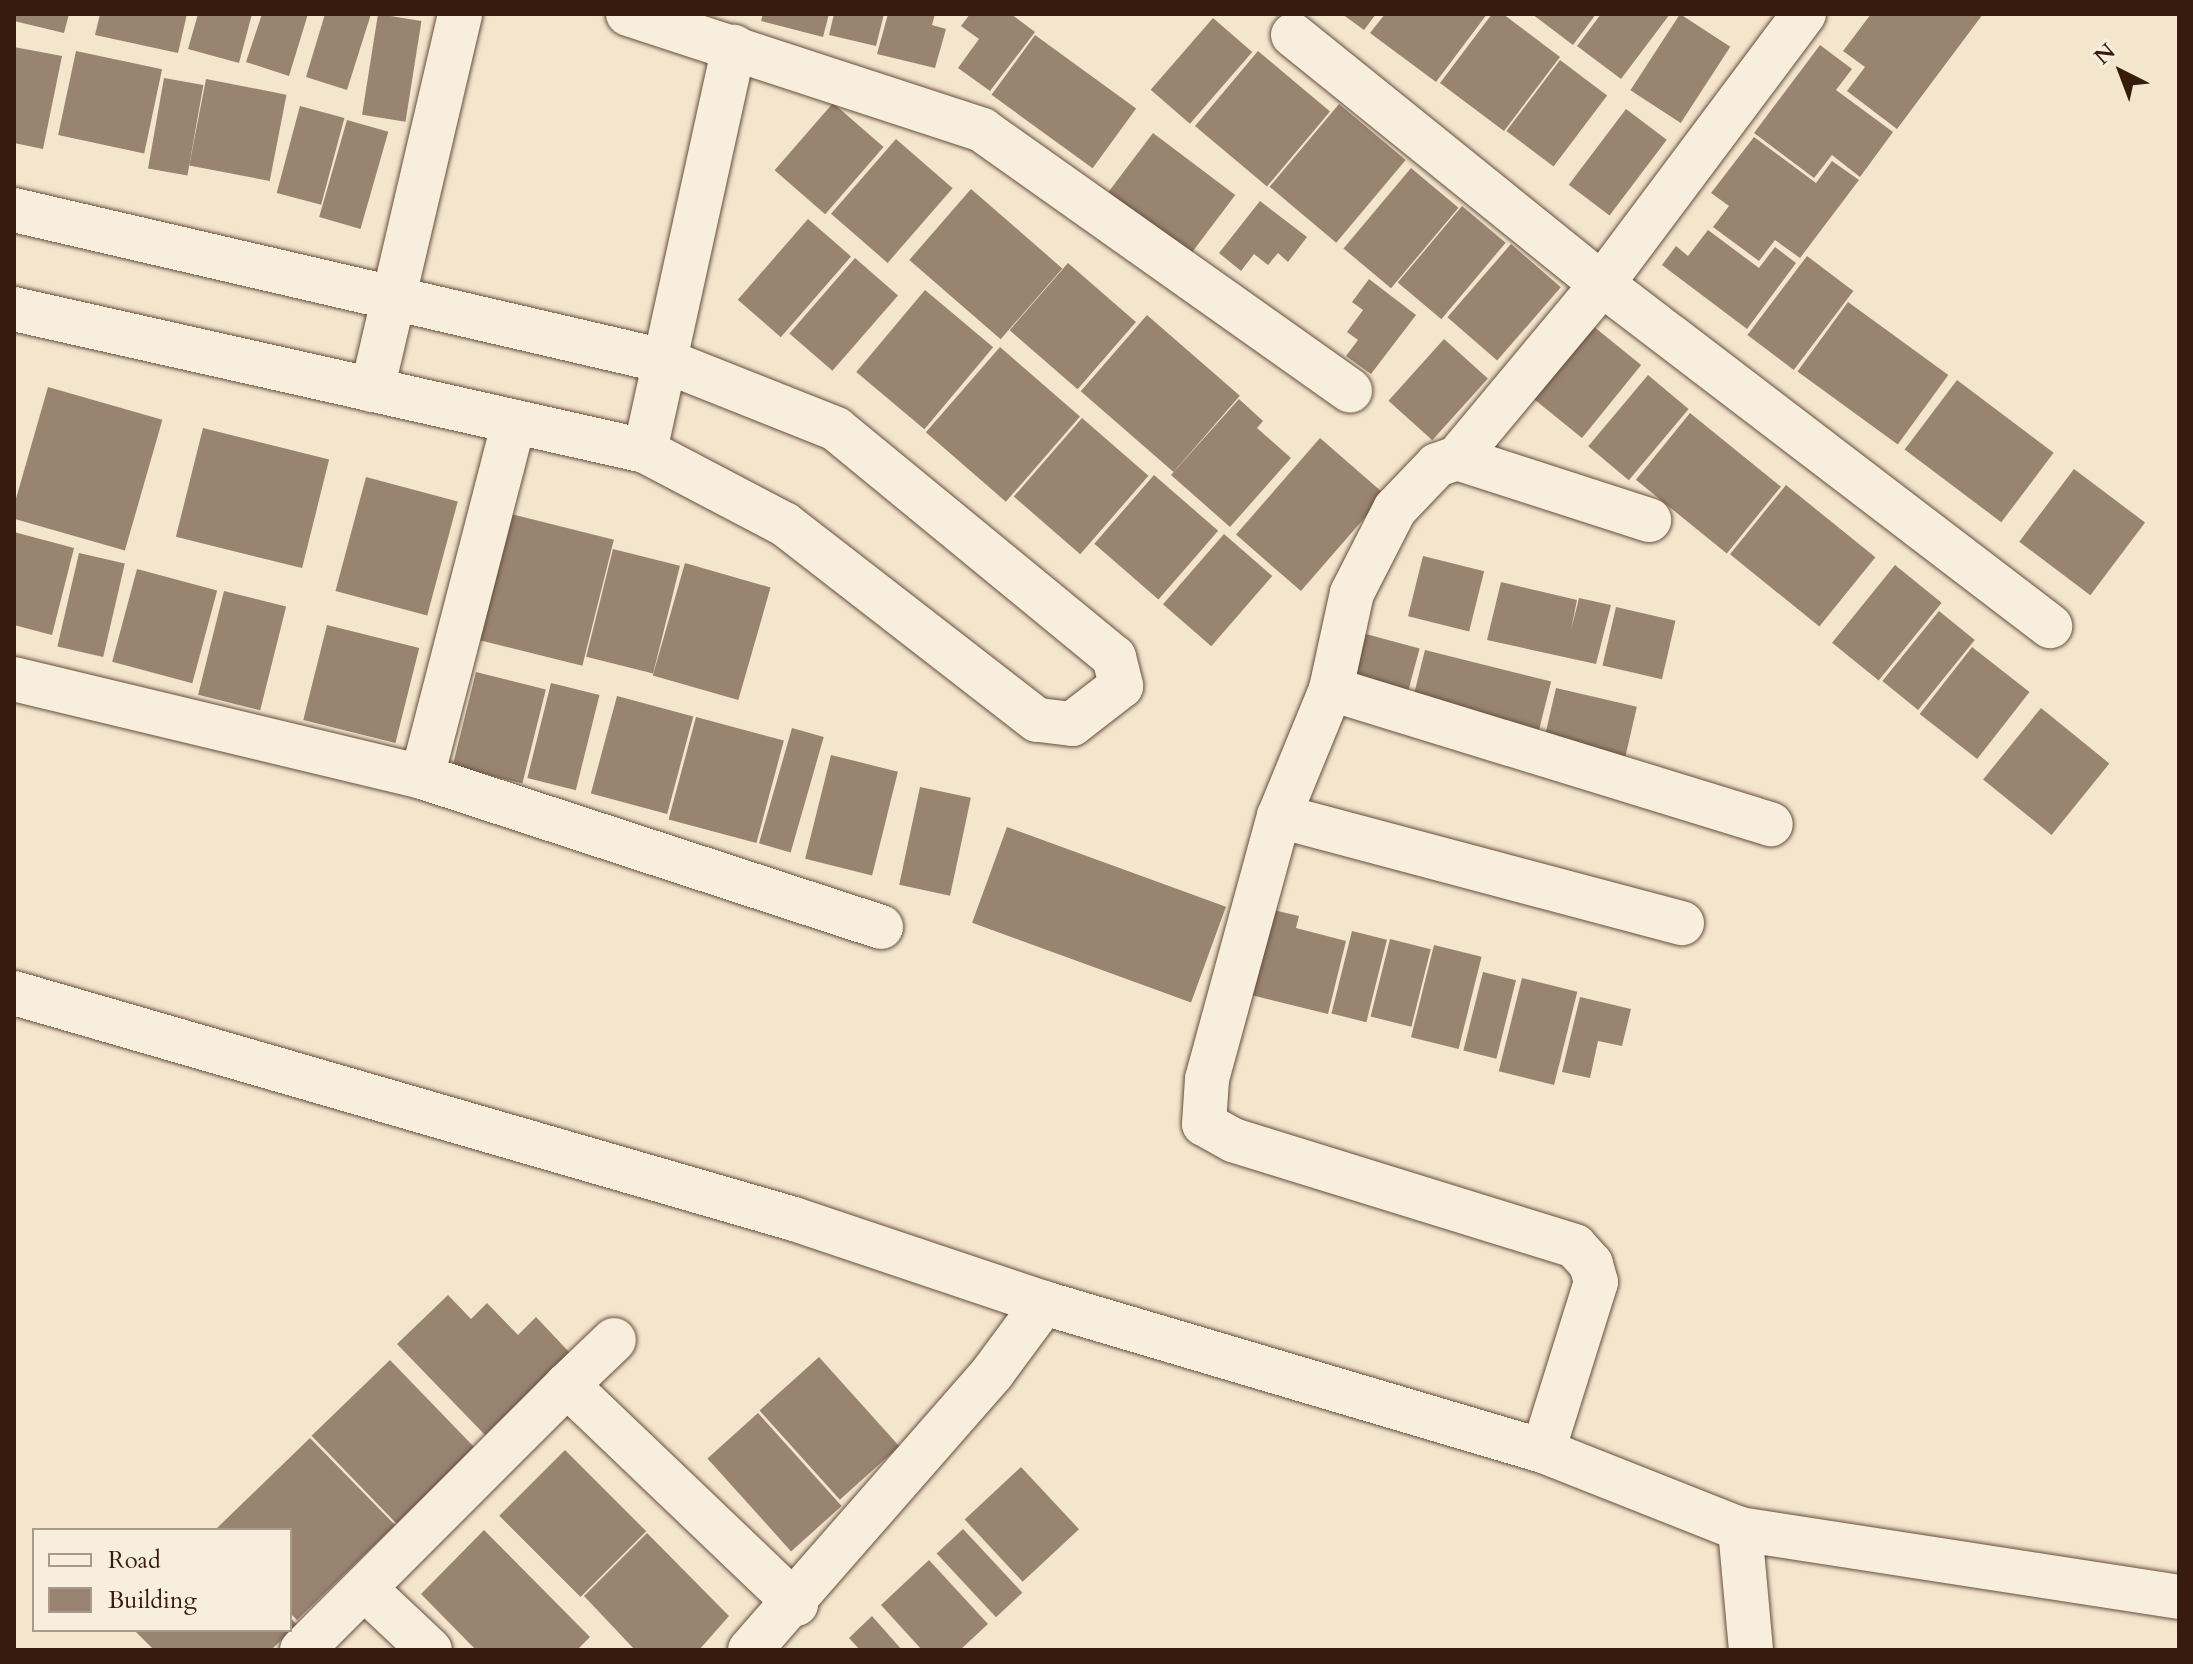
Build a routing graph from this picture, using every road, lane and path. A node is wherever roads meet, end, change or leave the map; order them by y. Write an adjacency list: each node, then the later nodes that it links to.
1 (460, 14): 8 (street)
2 (630, 14): 5 (street)
3 (1804, 14): 7 (street)
4 (1293, 35): 7 (street)
5 (734, 47): 10 (street); 12 (street)
6 (14, 210): 8 (street)
7 (1602, 284): 15 (street); 17 (street)
8 (394, 296): 10 (street); 11 (street)
9 (14, 309): 11 (street)
10 (668, 362): 14 (street); 14 (street)
11 (372, 390): 13 (street)
12 (1350, 391)
13 (514, 422): 14 (street); 20 (street)
14 (645, 451)
15 (1457, 458): 16 (street); 19 (street)
16 (1649, 520)
17 (2050, 626)
18 (14, 679): 20 (street)
19 (1331, 689): 21 (street); 22 (street)
20 (422, 777): 24 (street)
21 (1279, 816): 23 (street); 29 (street)
22 (1771, 824)
23 (1682, 923)
24 (881, 927)
25 (14, 993): 26 (street)
26 (1044, 1303): 29 (street); 33 (street)
27 (614, 1340): 28 (street)
28 (567, 1385): 31 (street); 33 (street)
29 (1543, 1451): 30 (street)
30 (1740, 1529): 32 (street); 37 (street)
31 (365, 1589): 34 (street); 35 (street)
32 (2179, 1597)
33 (796, 1604): 36 (street)
34 (302, 1650)
35 (430, 1650)
36 (750, 1650)
37 (1751, 1650)

